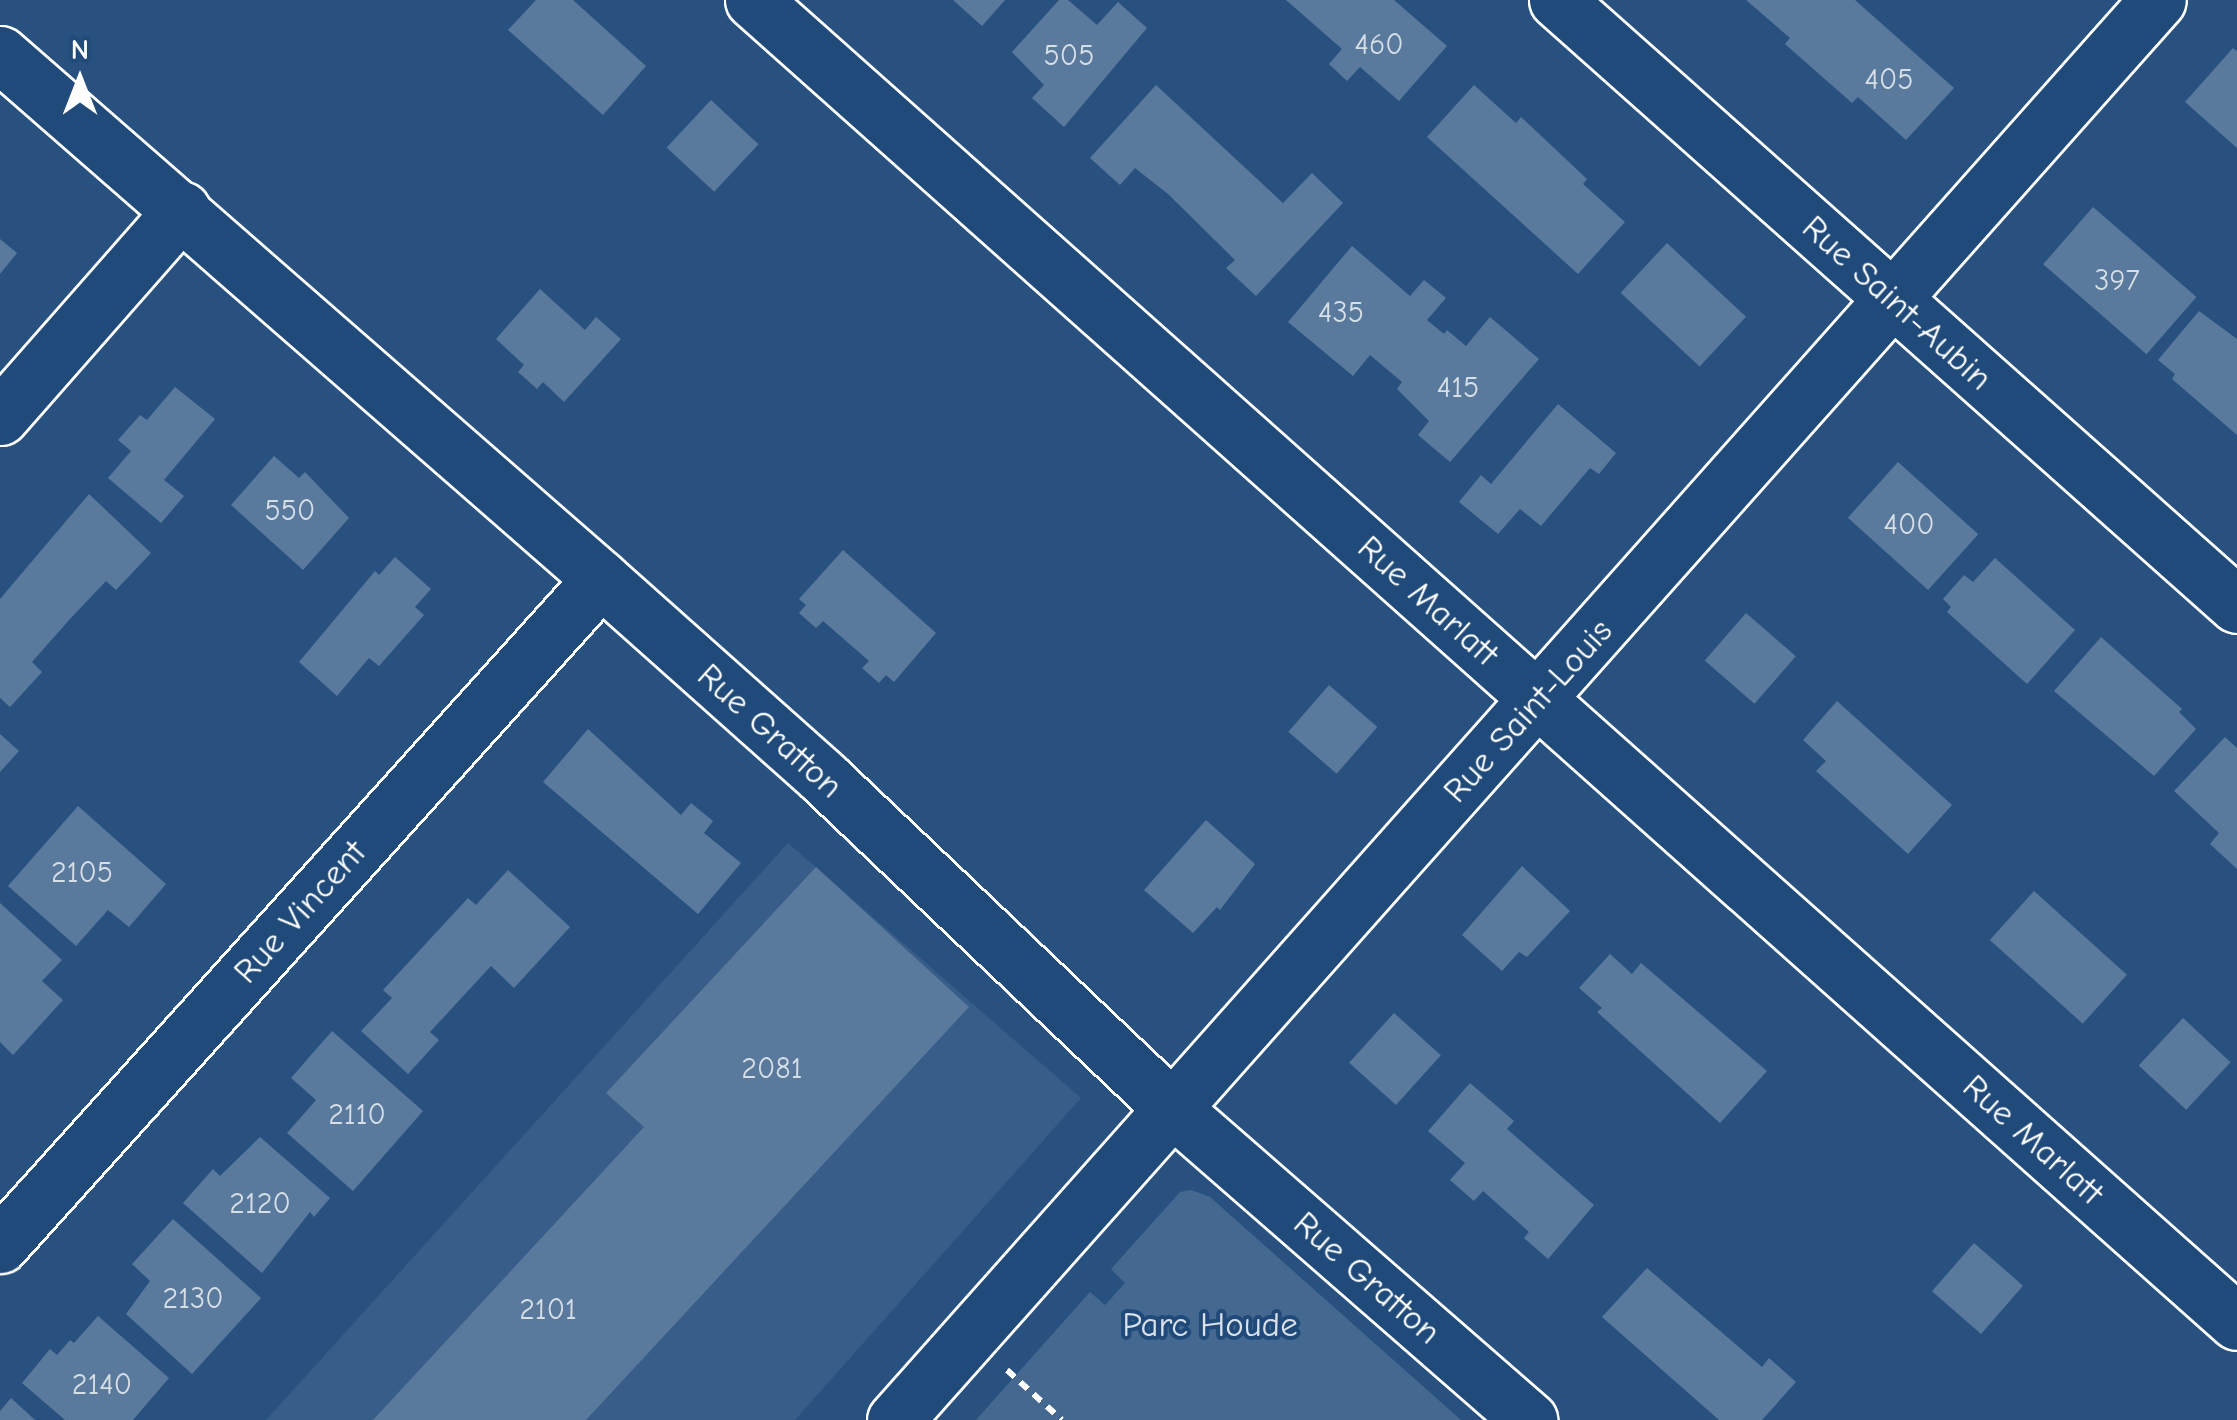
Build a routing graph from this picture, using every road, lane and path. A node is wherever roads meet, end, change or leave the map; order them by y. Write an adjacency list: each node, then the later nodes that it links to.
1 (753, 0): 10 (street, Rue Marlatt)
2 (1557, 0): 6 (street, Rue Saint-Aubin)
3 (2158, 0): 6 (street, Rue Saint-Louis)
4 (0, 54): 5 (street, Rue Gratton)
5 (182, 210): 7 (street); 8 (street, Rue Gratton)
6 (1894, 300): 9 (street, Rue Saint-Aubin); 10 (street, Rue Saint-Louis)
7 (0, 417)
8 (601, 579): 11 (street, Rue Gratton); 12 (street, Rue Vincent)
9 (2237, 606)
10 (1539, 699): 11 (street, Rue Saint-Louis); 13 (street, Rue Marlatt)
11 (1173, 1109): 14 (street, Rue Saint-Louis); 17 (street, Rue Gratton)
12 (0, 1245)
13 (2237, 1322)
14 (969, 1335): 15 (street, Rue Saint-Louis); 16 (path)
15 (894, 1420)
16 (1062, 1420)
17 (1529, 1420)

